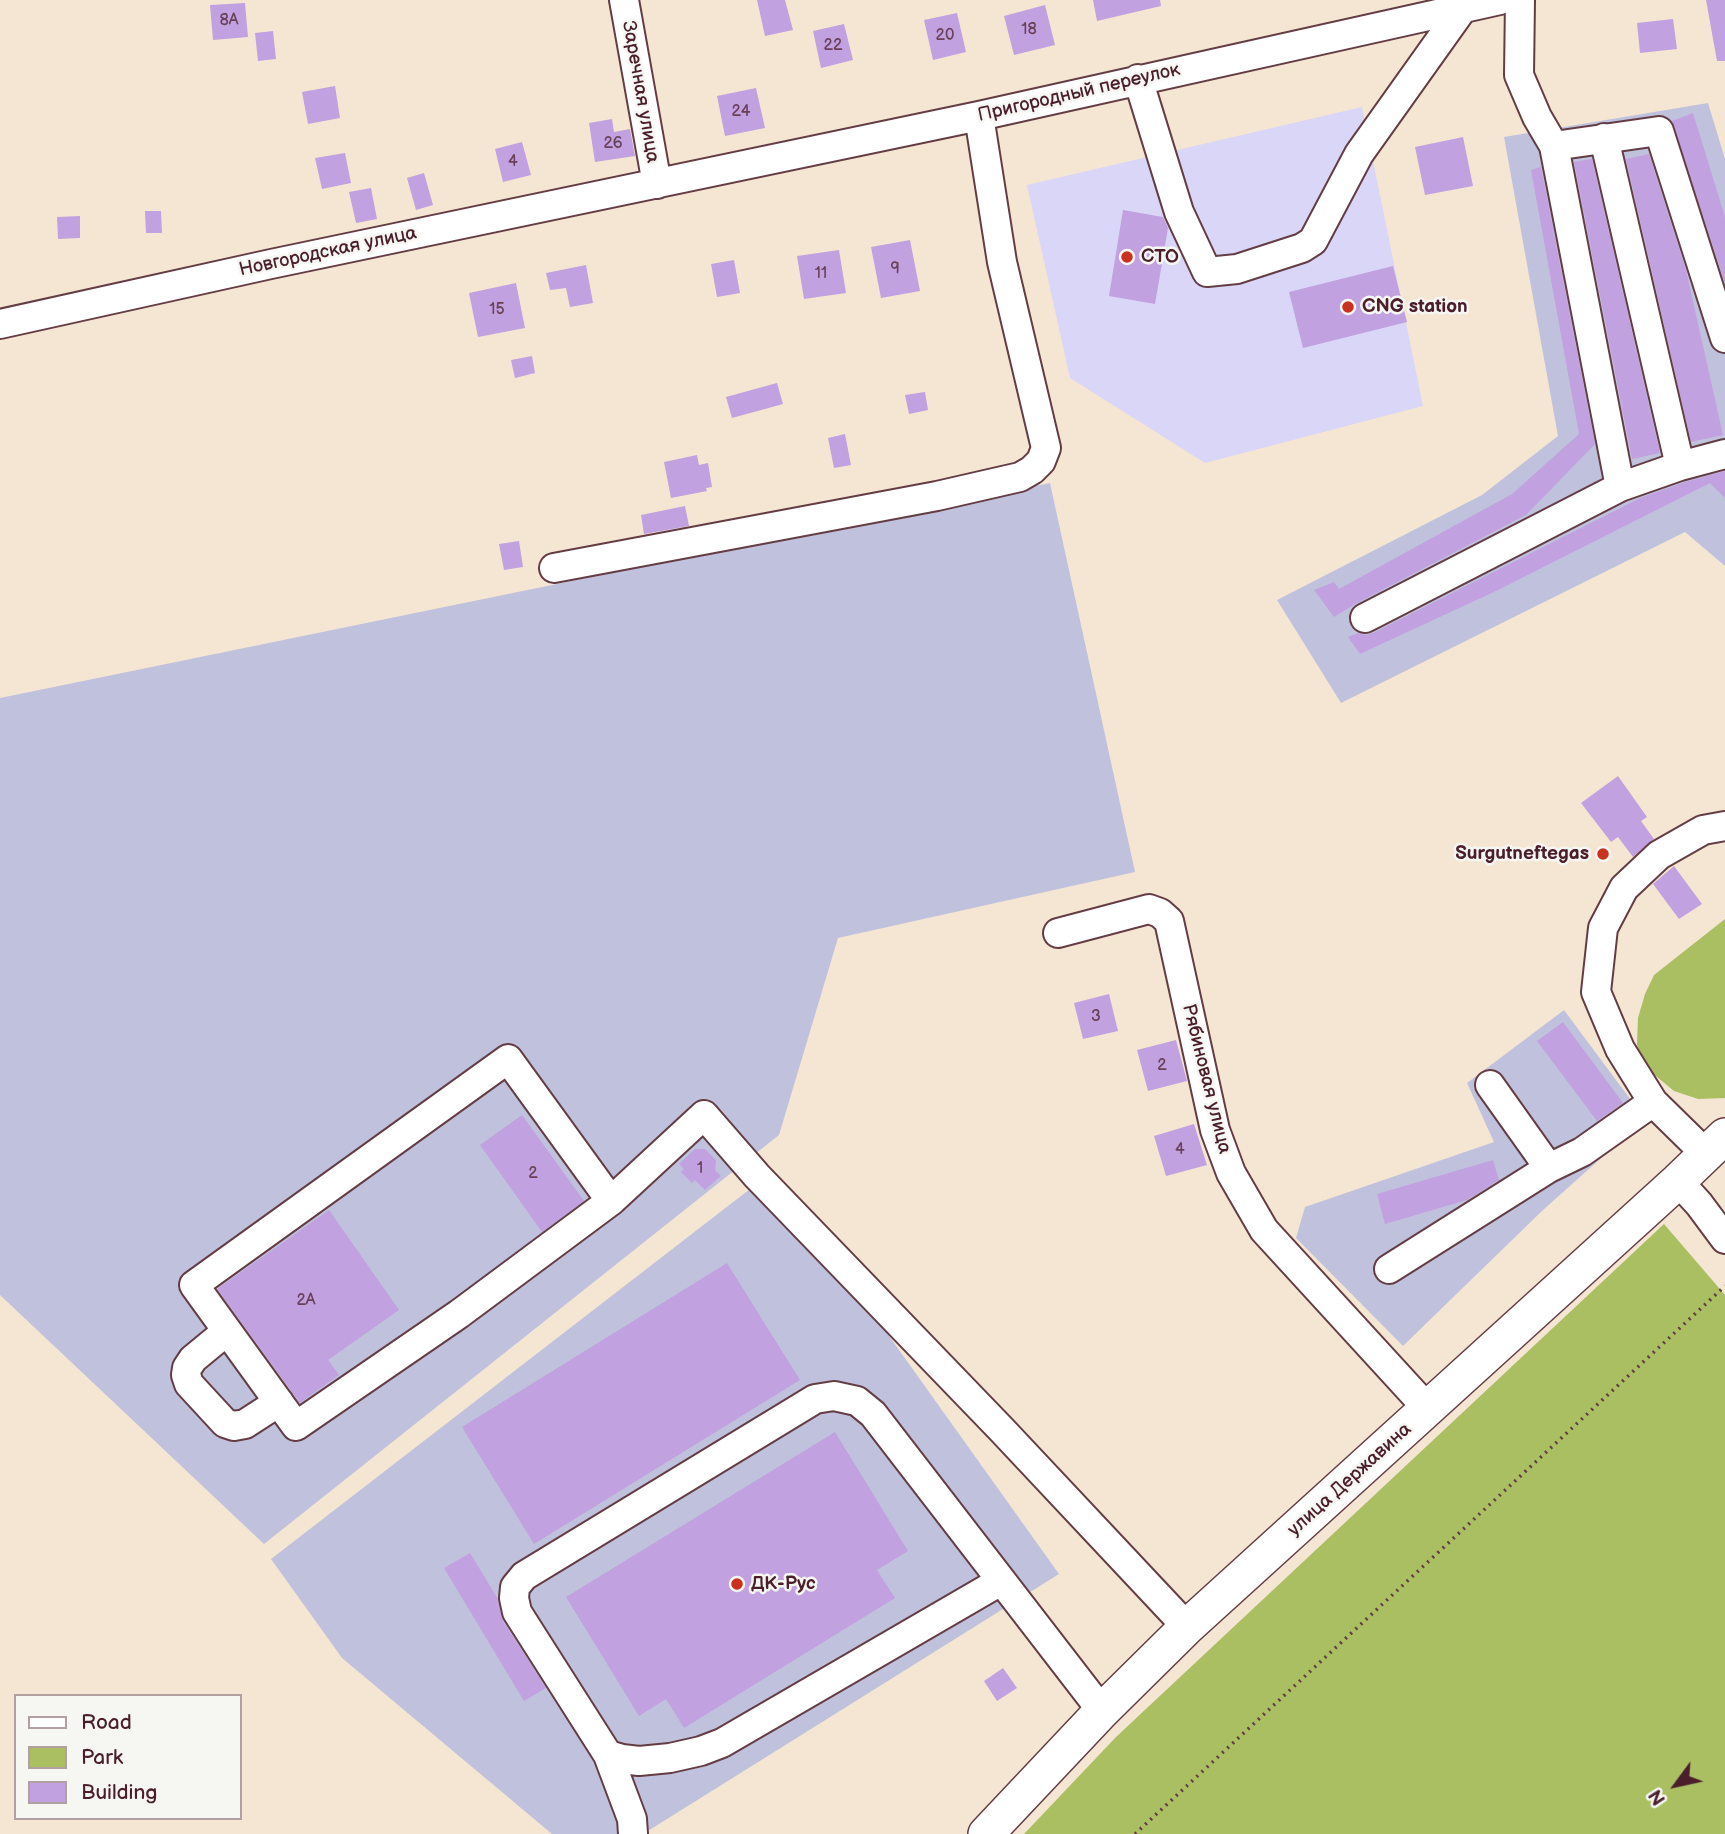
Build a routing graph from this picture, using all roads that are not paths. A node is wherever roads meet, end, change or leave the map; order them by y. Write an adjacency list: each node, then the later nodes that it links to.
1 (624, 0): 9 (street, Заречная улица)
2 (1500, 0): 4 (street, Пригородный переулок)
3 (1520, 0): 8 (street)
4 (1463, 8): 5 (street, Пригородный переулок); 5 (street)
5 (1138, 79): 6 (street, Пригородный переулок)
6 (979, 116): 9 (street, Пригородный переулок); 15 (street)
7 (1604, 138): 8 (street); 11 (street); 13 (street)
8 (1554, 146): 14 (street)
9 (657, 184): 10 (street, Новгородская улица)
10 (0, 324)
11 (1725, 338)
12 (1725, 454): 13 (street)
13 (1680, 466): 14 (street)
14 (1620, 487): 16 (street)
15 (554, 568)
16 (1364, 618)
17 (1725, 826): 20 (street)
18 (1058, 933): 29 (street, Рябиновая улица)
19 (1490, 1085): 22 (street)
20 (1653, 1102): 21 (street); 22 (street)
21 (1716, 1145): 23 (main road, улица Державина)
22 (1549, 1168): 26 (street)
23 (1678, 1181): 25 (street); 29 (main road, улица Державина)
24 (611, 1201): 27 (street); 28 (street); 31 (street)
25 (1725, 1239)
26 (1389, 1269)
27 (227, 1331): 28 (street); 28 (street)
28 (279, 1402)
29 (1428, 1409): 31 (main road, улица Державина)
30 (1001, 1581): 32 (street); 33 (street); 33 (street)
31 (1187, 1627): 32 (main road, улица Державина)
32 (1102, 1712): 35 (main road, улица Державина)
33 (608, 1755): 34 (street)
34 (633, 1834)
35 (986, 1834)

